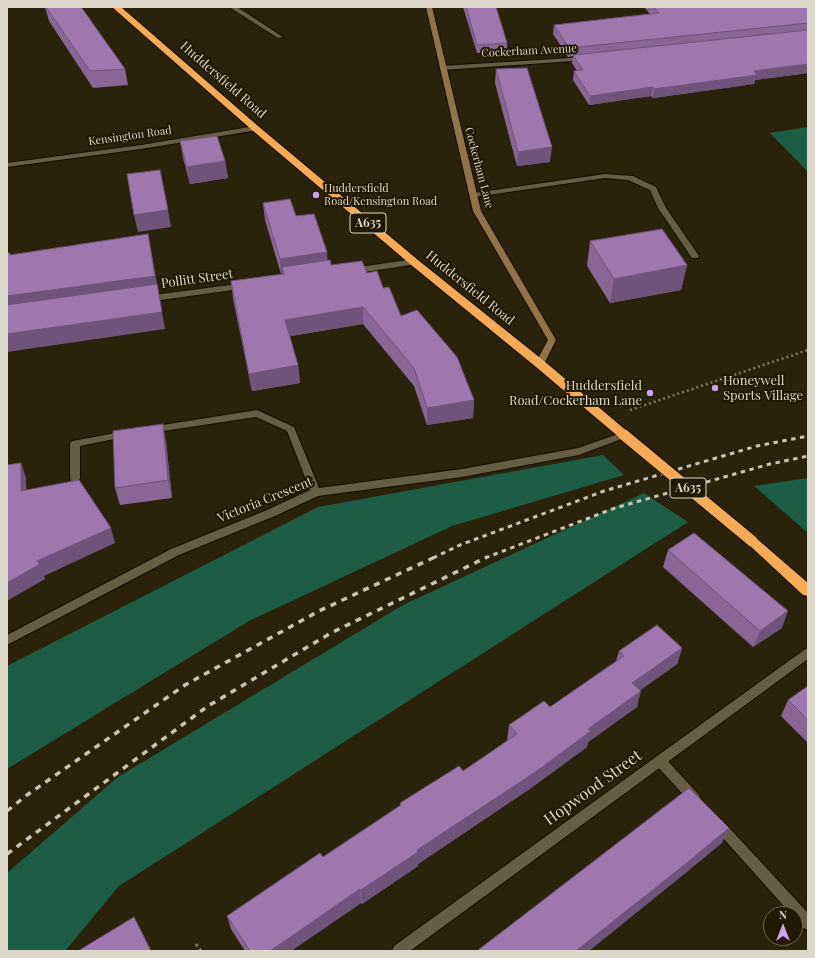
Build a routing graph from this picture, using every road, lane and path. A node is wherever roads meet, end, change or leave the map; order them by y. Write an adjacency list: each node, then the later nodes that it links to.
1 (116, 7): 7 (highway, Huddersfield Road / A635)
2 (232, 7): 4 (street)
3 (429, 7): 6 (street, Cockerham Lane)
4 (280, 37)
5 (595, 58): 6 (street, Cockerham Avenue)
6 (442, 68): 9 (street, Cockerham Lane)
7 (255, 128): 8 (street, Kensington Road); 11 (highway, Huddersfield Road / A635)
8 (7, 165)
9 (474, 195): 10 (street); 16 (street, Cockerham Lane)
10 (695, 256)
11 (414, 262): 12 (street); 16 (highway, Huddersfield Road / A635)
12 (344, 272)
13 (258, 284): 14 (street, Pollitt Street)
14 (140, 300)
15 (808, 350): 17 (path)
16 (540, 364): 17 (highway, Huddersfield Road / A635)
17 (605, 418): 18 (highway, Huddersfield Road / A635)
18 (624, 435): 20 (street, Victoria Crescent); 21 (highway, Huddersfield Road / A635, bridge)
19 (75, 478): 20 (street)
20 (316, 492): 22 (street, Victoria Crescent)
21 (808, 591)
22 (7, 640)
23 (808, 653): 24 (street, Hopwood Street)
24 (660, 761): 25 (street); 28 (street, Hopwood Street)
25 (808, 923)
26 (196, 944): 27 (path)
27 (201, 951)
28 (399, 951)

